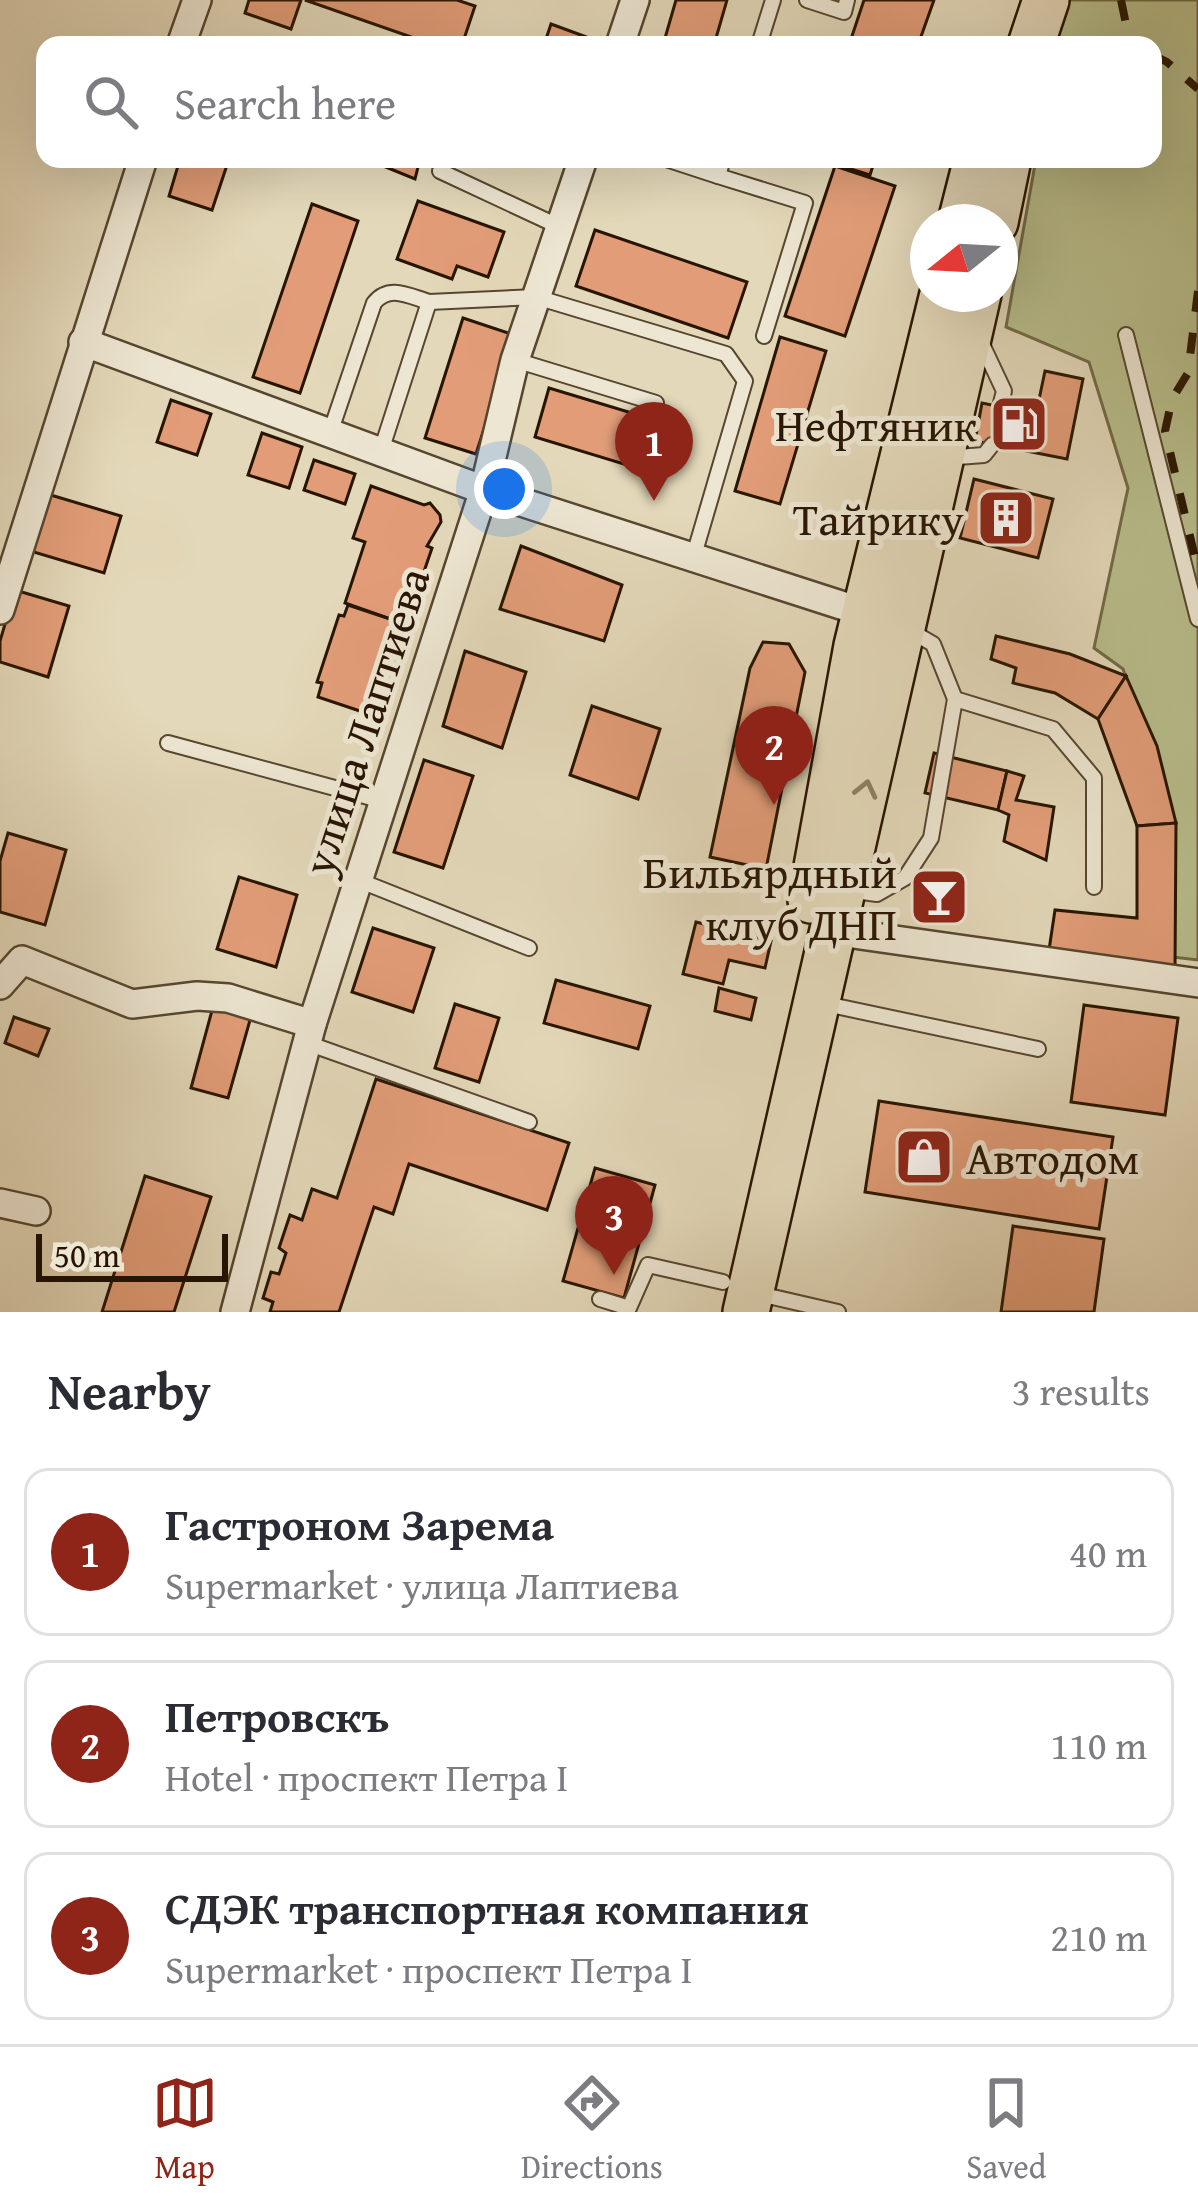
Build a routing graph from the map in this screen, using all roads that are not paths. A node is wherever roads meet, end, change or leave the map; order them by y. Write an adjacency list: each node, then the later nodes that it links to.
1 (197, 0): 8 (street)
2 (635, 0): 9 (street)
3 (773, 0): 10 (lane)
4 (807, 0): 5 (lane)
5 (848, 0)
6 (1020, 0): 11 (main road)
7 (1046, 0): 12 (main road)
8 (184, 36)
9 (623, 36)
10 (762, 36)
11 (1008, 36)
12 (1033, 36)
13 (140, 168): 31 (street)
14 (580, 168): 23 (street, улица Лаптиева)
15 (694, 168): 20 (lane)
16 (720, 168): 20 (lane)
17 (975, 168): 21 (main road)
18 (1006, 168): 22 (main road)
19 (440, 171): 23 (lane)
20 (718, 176): 30 (lane)
21 (966, 204)
22 (999, 204)
23 (560, 226): 24 (street, улица Лаптиева)
24 (536, 297): 25 (lane); 32 (street, улица Лаптиева); 40 (lane)
25 (429, 302): 35 (lane); 37 (lane)
26 (962, 312): 43 (main road)
27 (963, 312): 38 (main road)
28 (968, 312): 34 (lane)
29 (1126, 335): 42 (lane)
30 (764, 336)
31 (83, 342): 35 (street); 41 (street)
32 (515, 360): 33 (lane); 39 (street, улица Лаптиева)
33 (656, 403)
34 (1000, 407)
35 (329, 433): 37 (street)
36 (992, 445): 38 (lane)
37 (380, 454): 39 (street)
38 (940, 459): 43 (main road)
39 (484, 490): 40 (street); 46 (street, улица Лаптиева)
40 (694, 555): 43 (street)
41 (0, 610)
42 (1198, 619)
43 (885, 620): 44 (lane); 49 (main road, one-way to 43); 61 (main road)
44 (955, 699): 48 (lane); 49 (lane)
45 (168, 743): 46 (lane)
46 (383, 801): 47 (street, улица Лаптиева)
47 (358, 880): 50 (lane); 55 (street, улица Лаптиева)
48 (1094, 887)
49 (837, 910): 52 (street); 54 (main road)
50 (529, 948)
51 (11, 956): 53 (street); 55 (street)
52 (1198, 983)
53 (0, 986)
54 (815, 1002): 56 (lane); 61 (main road)
55 (310, 1034): 57 (lane); 62 (street, улица Лаптиева)
56 (1038, 1049)
57 (529, 1122)
58 (0, 1203): 59 (street)
59 (36, 1211)
60 (600, 1299): 61 (lane)
61 (734, 1299): 63 (lane)
62 (235, 1312)
63 (838, 1312)

